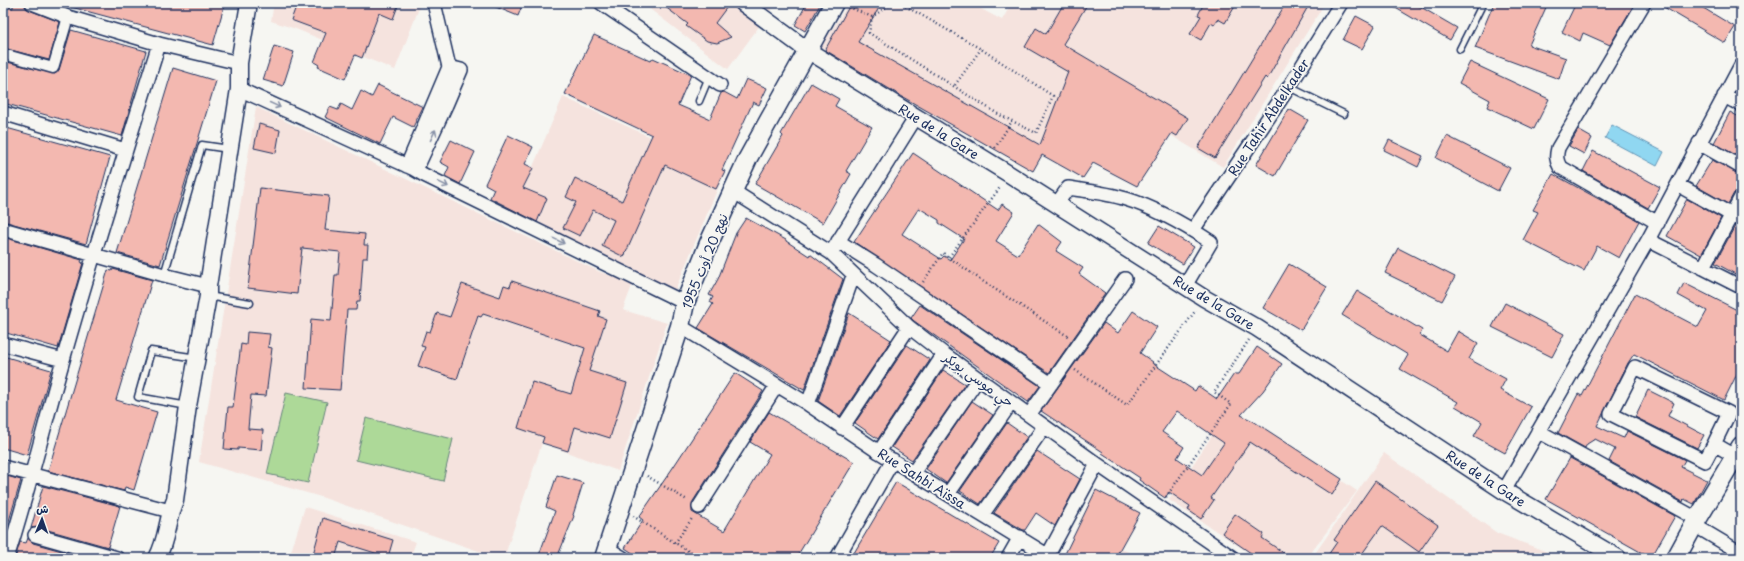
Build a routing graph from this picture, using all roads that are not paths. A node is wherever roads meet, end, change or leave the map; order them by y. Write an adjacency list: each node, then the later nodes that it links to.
1 (32, 3): 10 (street)
2 (249, 3): 15 (street)
3 (601, 3): 17 (street)
4 (743, 3): 12 (street, Rue de la Gare)
5 (1341, 3): 19 (street, Rue Tahir Abdelkader)
6 (1482, 3): 13 (lane)
7 (1644, 3): 37 (street)
8 (432, 4): 31 (street)
9 (840, 4): 12 (main road, نهج 20 أوت 1955)
10 (68, 17): 11 (street); 14 (street)
11 (160, 44): 15 (street); 29 (street)
12 (807, 50): 26 (street, Rue de la Gare); 33 (main road, نهج 20 أوت 1955)
13 (1460, 50)
14 (3, 54)
15 (239, 63): 20 (street)
16 (1741, 65): 21 (street)
17 (709, 77): 18 (street); 22 (lane)
18 (720, 85)
19 (1289, 87): 25 (lane); 39 (street, Rue Tahir Abdelkader)
20 (239, 89): 28 (street); 31 (street, one-way to 31)
21 (1724, 96): 23 (street); 27 (street)
22 (699, 101)
23 (1741, 105)
24 (3, 113): 29 (street)
25 (1344, 114)
26 (916, 117): 35 (street, Rue de la Gare); 41 (street)
27 (1699, 143): 30 (street); 32 (street)
28 (228, 149): 45 (lane); 50 (street)
29 (125, 150): 43 (street)
30 (1741, 167)
31 (412, 168): 52 (street, one-way to 52)
32 (1678, 185): 36 (street); 37 (street)
33 (733, 191): 42 (street, حي موسى بوبكر); 52 (main road, نهج 20 أوت 1955)
34 (1741, 197): 36 (street)
35 (1056, 205): 39 (street); 48 (street, Rue de la Gare)
36 (1736, 217): 44 (street)
37 (1658, 222): 40 (street)
38 (3, 229): 43 (street)
39 (1193, 230): 48 (street)
40 (1648, 240): 44 (street); 68 (street)
41 (838, 241): 42 (street); 60 (street)
42 (831, 253): 46 (street, حي موسى بوبكر)
43 (95, 256): 45 (street); 58 (street)
44 (1704, 268): 49 (street)
45 (164, 275): 50 (street)
46 (853, 276): 54 (street, حي موسى بوبكر); 63 (street)
47 (1125, 279): 60 (street)
48 (1185, 286): 77 (street, Rue de la Gare)
49 (1741, 287)
50 (208, 291): 51 (lane); 57 (street)
51 (250, 303)
52 (685, 303): 53 (main road, نهج 20 أوت 1955)
53 (680, 326): 61 (street, Rue Sahbi Aïssa); 85 (main road, نهج 20 أوت 1955)
54 (909, 327): 56 (street, حي موسى بوبكر); 67 (street)
55 (3, 344): 58 (street)
56 (944, 354): 59 (street, حي موسى بوبكر); 71 (street)
57 (197, 358): 64 (street); 64 (lane)
58 (63, 360): 76 (street)
59 (978, 379): 62 (street, حي موسى بوبكر); 75 (street)
60 (1051, 384): 65 (street)
61 (777, 386): 63 (street, Rue Sahbi Aïssa); 79 (street)
62 (1011, 403): 65 (street, حي موسى بوبكر); 78 (street)
63 (808, 404): 67 (street, Rue Sahbi Aïssa)
64 (188, 406): 80 (street)
65 (1029, 415): 66 (street, حي موسى بوبكر)
66 (1044, 427): 73 (street, حي موسى بوبكر); 81 (street)
67 (842, 428): 71 (street, Rue Sahbi Aïssa)
68 (1538, 431): 77 (street); 82 (street)
69 (1714, 444): 69 (street); 70 (street)
70 (1738, 451): 82 (main road)
71 (879, 452): 72 (street, Rue Sahbi Aïssa)
72 (893, 460): 75 (street, Rue Sahbi Aïssa); 92 (street)
73 (1097, 464): 88 (street); 94 (street, حي موسى بوبكر)
74 (3, 466): 76 (street)
75 (913, 473): 78 (street, Rue Sahbi Aïssa)
76 (32, 474): 80 (street); 89 (street)
77 (1504, 490): 95 (street, Rue de la Gare)
78 (948, 494): 81 (street, Rue Sahbi Aïssa)
79 (699, 507)
80 (170, 511): 87 (street)
81 (982, 515): 84 (street, Rue Sahbi Aïssa)
82 (1696, 522): 86 (street); 96 (main road)
83 (35, 535): 90 (street)
84 (1020, 537): 88 (street, Rue Sahbi Aïssa); 93 (street)
85 (606, 553): 91 (street)
86 (1741, 553)
87 (161, 556)
88 (1050, 556)
89 (7, 558)
90 (118, 558)
91 (623, 558)
92 (837, 558)
93 (1008, 558)
94 (1233, 558)
95 (1618, 558)
96 (1676, 558)

